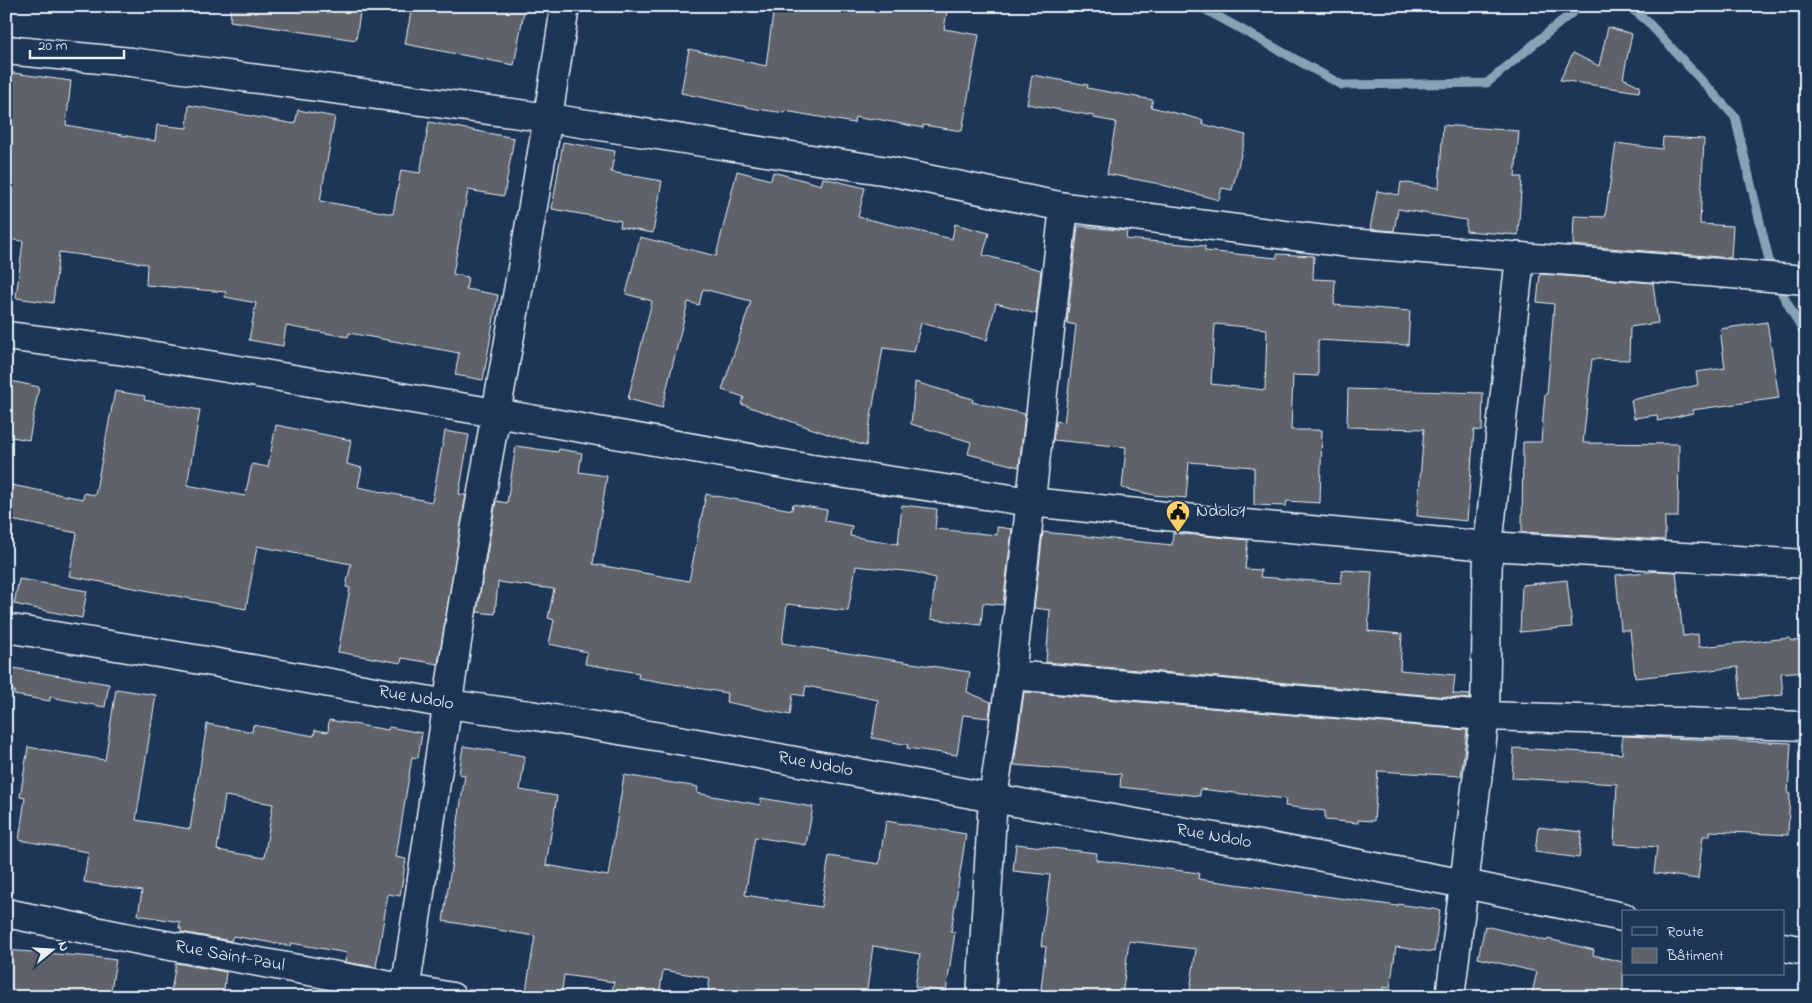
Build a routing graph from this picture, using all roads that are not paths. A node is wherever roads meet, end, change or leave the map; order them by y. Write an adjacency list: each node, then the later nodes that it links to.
1 (565, 6): 3 (street)
2 (6, 50): 3 (street)
3 (549, 118): 4 (street); 8 (street)
4 (1064, 207): 5 (street); 9 (street)
5 (1520, 257): 6 (street); 10 (street)
6 (1806, 280)
7 (6, 336): 8 (street)
8 (496, 413): 9 (street); 14 (street)
9 (1031, 502): 10 (street); 13 (street)
10 (1488, 546): 11 (street); 15 (street)
11 (1806, 564)
12 (6, 628): 14 (street, Rue Ndolo)
13 (1011, 675): 15 (street); 17 (street)
14 (447, 704): 17 (street, Rue Ndolo); 23 (street)
15 (1485, 716): 16 (street); 18 (street)
16 (1806, 726)
17 (993, 798): 18 (street, Rue Ndolo); 25 (street)
18 (1465, 884): 20 (street, Rue Ndolo); 26 (street)
19 (6, 913): 23 (street, Rue Saint-Paul)
20 (1622, 916)
21 (1784, 947): 22 (street)
22 (1806, 951)
23 (405, 992): 24 (street, Rue Saint-Paul)
24 (452, 997)
25 (981, 997)
26 (1450, 997)

